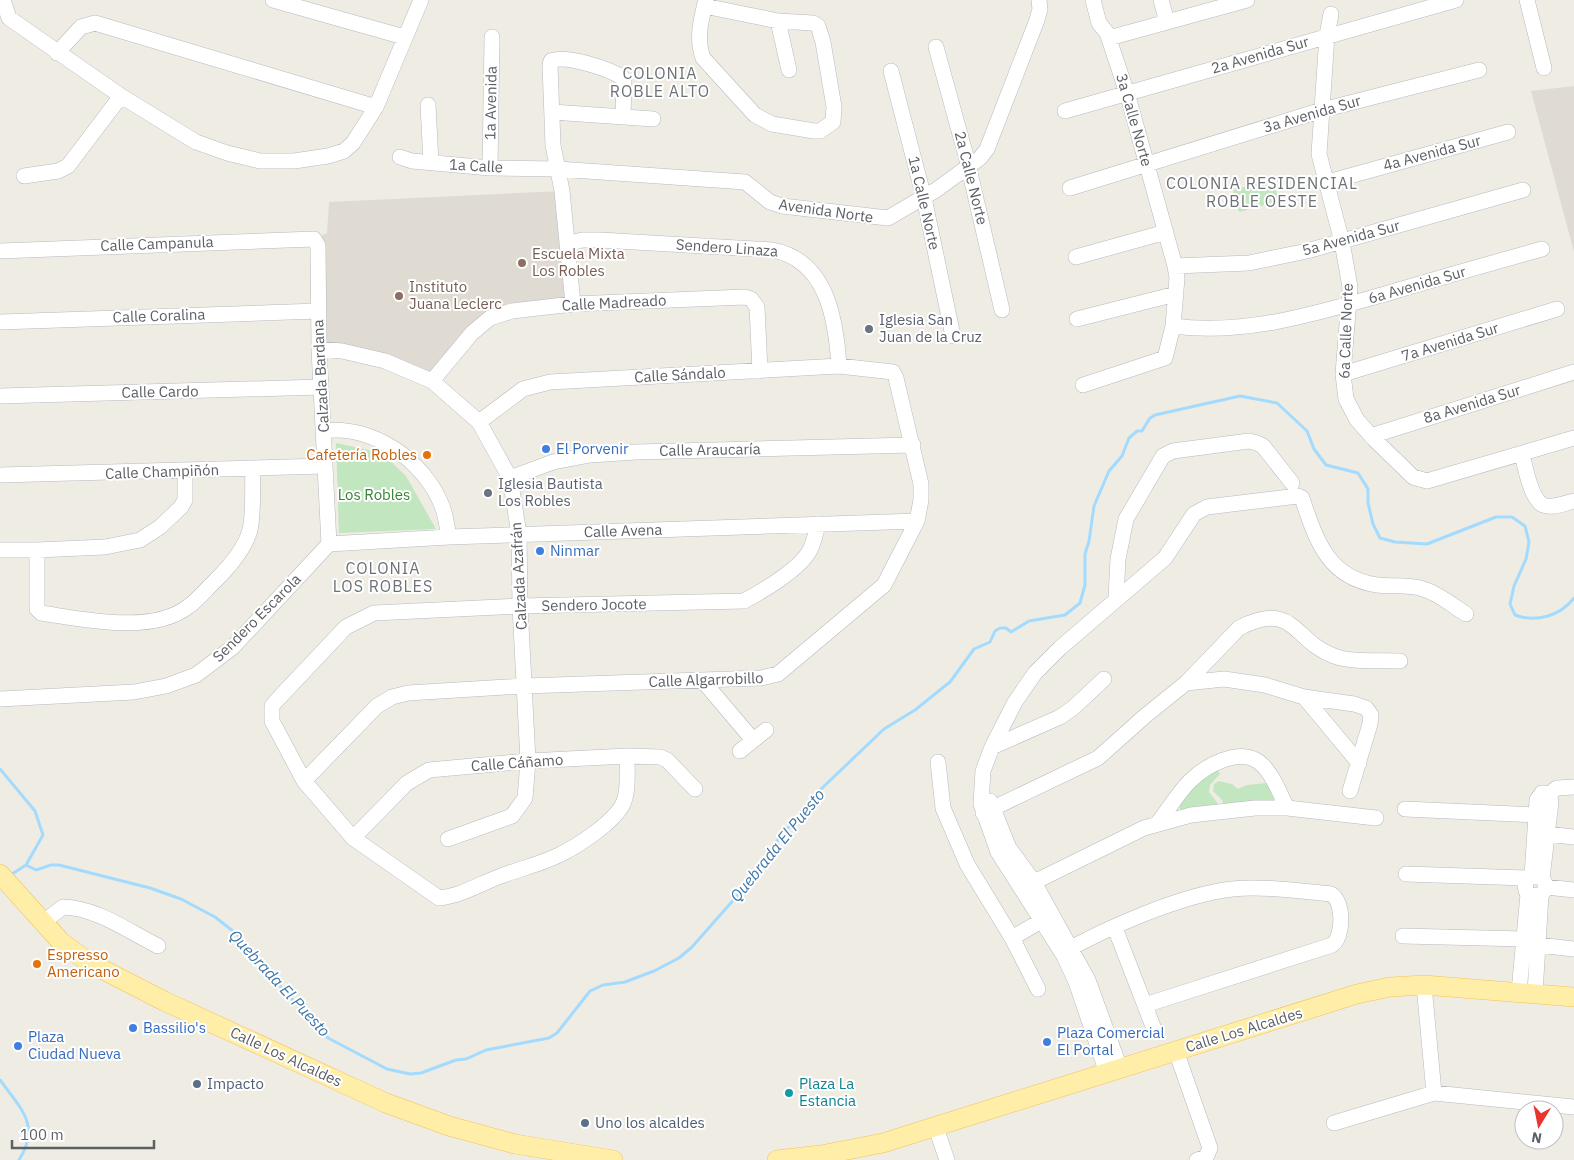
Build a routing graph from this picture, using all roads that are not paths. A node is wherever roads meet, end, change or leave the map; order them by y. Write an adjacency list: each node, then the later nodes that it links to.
1 (3, 0): 21 (street)
2 (273, 0): 18 (street)
3 (421, 0): 18 (street)
4 (1039, 0): 39 (street, Avenida Norte)
5 (1093, 0): 16 (street, 3a Calle Norte)
6 (1101, 0): 16 (street, 3a Calle Norte)
7 (1161, 0): 15 (street)
8 (1247, 0): 12 (street)
9 (1456, 0): 17 (street, 2a Avenida Sur)
10 (1527, 0): 22 (street)
11 (705, 3): 14 (street); 14 (street)
12 (1224, 3): 15 (street)
13 (1331, 14): 17 (street, 6a Calle Norte)
14 (778, 21): 23 (street)
15 (1167, 22): 16 (street)
16 (1108, 35): 26 (street, 3a Calle Norte)
17 (1327, 35): 26 (street, 2a Avenida Sur); 30 (street, 6a Calle Norte)
18 (404, 37): 29 (street)
19 (492, 37): 40 (street, 1a Avenida)
20 (936, 47): 39 (street, 2a Calle Norte)
21 (57, 53): 27 (street); 29 (street)
22 (1544, 68)
23 (789, 70)
24 (1479, 70): 30 (street, 3a Avenida Sur)
25 (891, 71): 46 (street, 1a Calle Norte)
26 (1127, 93): 31 (street, 2a Avenida Sur); 38 (street, 3a Calle Norte)
27 (121, 96): 29 (street); 42 (street)
28 (428, 105): 37 (street)
29 (376, 107)
30 (1322, 110): 38 (street, 3a Avenida Sur); 43 (street, 6a Calle Norte)
31 (1065, 111)
32 (552, 112): 33 (street); 33 (street); 41 (street)
33 (623, 116): 34 (street)
34 (653, 119)
35 (1508, 132): 43 (street, 4a Avenida Sur)
36 (400, 157): 37 (street, 1a Calle)
37 (430, 164): 40 (street, 1a Calle)
38 (1147, 165): 44 (street, 3a Avenida Sur); 47 (street, 3a Calle Norte)
39 (969, 166): 46 (street, Avenida Norte); 59 (street, 2a Calle Norte)
40 (490, 168): 41 (street, 1a Calle)
41 (555, 169): 46 (street, Avenida Norte); 50 (street)
42 (24, 176)
43 (1328, 182): 49 (street, 6a Calle Norte)
44 (1070, 188)
45 (1523, 190): 49 (street, 5a Avenida Sur)
46 (924, 198): 64 (street, 1a Calle Norte)
47 (1166, 232): 53 (street); 54 (street, 3a Calle Norte)
48 (314, 239): 52 (street, Calle Campanula); 60 (street, Calzada Bardana)
49 (1342, 242): 54 (street, 5a Avenida Sur); 57 (street, 6a Calle Norte)
50 (567, 244): 56 (street); 66 (street, Sendero Linaza)
51 (1542, 249): 57 (street, 6a Avenida Sur)
52 (0, 251)
53 (1076, 257)
54 (1175, 266): 55 (street, 3a Calle Norte)
55 (1176, 294): 61 (street); 63 (street, 3a Calle Norte)
56 (573, 304): 67 (street, Calle Madreado); 71 (street, Calle Madreado)
57 (1350, 304): 63 (street, 6a Avenida Sur); 70 (street, 6a Calle Norte)
58 (1558, 309): 70 (street, 7a Avenida Sur)
59 (1002, 310)
60 (318, 311): 62 (street, Calle Coralina); 65 (street, Calzada Bardana)
61 (1077, 319)
62 (0, 322)
63 (1173, 326): 72 (street, 3a Calle Norte)
64 (953, 336)
65 (319, 349): 71 (street, Calzada Azafrán); 73 (street, Calzada Bardana)
66 (839, 366): 67 (street, Calle Sándalo); 68 (street, Calle Sándalo)
67 (760, 371): 75 (street, Calle Sándalo)
68 (893, 372): 79 (street, Calle Algarrobillo)
69 (1574, 372): 77 (street, 8a Avenida Sur)
70 (1343, 374): 77 (street, 6a Calle Norte)
71 (432, 381): 75 (street, Calzada Azafrán)
72 (1083, 385)
73 (321, 387): 74 (street, Calle Cardo); 76 (street, Calzada Bardana)
74 (0, 396)
75 (479, 422): 85 (street, Calzada Azafrán)
76 (323, 431): 81 (street, Calzada Bardana); 91 (street)
77 (1371, 436): 80 (street, 6a Calle Norte)
78 (1574, 438): 80 (street)
79 (913, 445): 85 (street, Calle Araucaría); 88 (street, Calle Algarrobillo)
80 (1522, 454): 87 (street)
81 (324, 466): 82 (street, Calle Champiñón); 92 (street, Calzada Bardana)
82 (253, 469): 83 (street, Calle Champiñón); 94 (street)
83 (185, 472): 84 (street, Calle Champiñón); 94 (street)
84 (0, 475)
85 (510, 478): 90 (street, Calzada Azafrán)
86 (1292, 483): 95 (street)
87 (1574, 501)
88 (917, 521): 89 (street, Calle Avena); 100 (street, Calle Algarrobillo)
89 (818, 524): 90 (street, Calle Avena); 96 (street, Sendero Jocote)
90 (519, 534): 91 (street, Calle Avena); 96 (street, Calzada Azafrán)
91 (449, 537): 92 (street, Calle Avena)
92 (329, 544): 104 (street, Sendero Escarola)
93 (0, 550): 94 (street)
94 (37, 550)
95 (1116, 598): 97 (street); 107 (street)
96 (520, 606): 102 (street, Calzada Azafrán); 113 (street, Sendero Jocote)
97 (1466, 614)
98 (1400, 661): 101 (street)
99 (1104, 679): 107 (street)
100 (703, 681): 102 (street, Calle Algarrobillo); 106 (street)
101 (1186, 683): 103 (street); 118 (street)
102 (524, 686): 110 (street, Calzada Azafrán); 113 (street, Calle Algarrobillo)
103 (1304, 697): 112 (street); 112 (street)
104 (0, 699)
105 (766, 730): 106 (street)
106 (753, 740): 108 (street)
107 (992, 747): 118 (street)
108 (740, 751)
109 (627, 756): 110 (street, Calle Cáñamo); 115 (street, Calle Cáñamo); 126 (street)
110 (528, 761): 126 (street, Calle Cáñamo); 127 (street, Calzada Azafrán)
111 (938, 762): 137 (street)
112 (1359, 763): 116 (street)
113 (304, 781): 126 (street)
114 (1574, 788): 117 (street)
115 (695, 789)
116 (1350, 791)
117 (1549, 794): 121 (street); 124 (street)
118 (986, 803): 130 (street)
119 (1287, 808): 122 (street); 123 (street); 123 (street)
120 (1405, 809): 121 (street)
121 (1535, 815): 131 (street)
122 (1376, 818)
123 (1157, 824): 130 (street)
124 (1547, 834): 125 (street); 131 (street)
125 (1574, 837)
126 (353, 838)
127 (448, 839)
128 (0, 874): 134 (main road, Calle Los Alcaldes)
129 (1406, 874): 131 (street)
130 (1028, 885): 133 (street); 141 (street)
131 (1536, 885): 132 (street); 138 (street)
132 (1574, 890)
133 (1041, 921): 137 (street); 141 (street)
134 (42, 923): 139 (street); 155 (main road, Calle Los Alcaldes)
135 (1115, 928): 141 (street); 146 (street); 146 (street)
136 (1403, 936): 138 (street)
137 (1012, 938): 143 (street)
138 (1531, 942): 140 (street); 144 (street)
139 (158, 946)
140 (1574, 949)
141 (1066, 950): 149 (street)
142 (1424, 984): 144 (main road, Calle Los Alcaldes); 148 (main road, Calle Los Alcaldes); 150 (street)
143 (1038, 989)
144 (1527, 993): 145 (main road, Calle Los Alcaldes)
145 (1574, 997)
146 (1145, 1005): 147 (street)
147 (1154, 1029)
148 (1176, 1051): 149 (main road, Calle Los Alcaldes); 158 (street)
149 (1114, 1070): 153 (main road, Calle Los Alcaldes)
150 (1434, 1093): 151 (street); 152 (street)
151 (1574, 1107)
152 (1334, 1123)
153 (936, 1128): 154 (main road, Calle Los Alcaldes); 157 (street)
154 (821, 1158): 156 (main road, Calle Los Alcaldes)
155 (614, 1160)
156 (777, 1160)
157 (947, 1160)
158 (1197, 1160)

